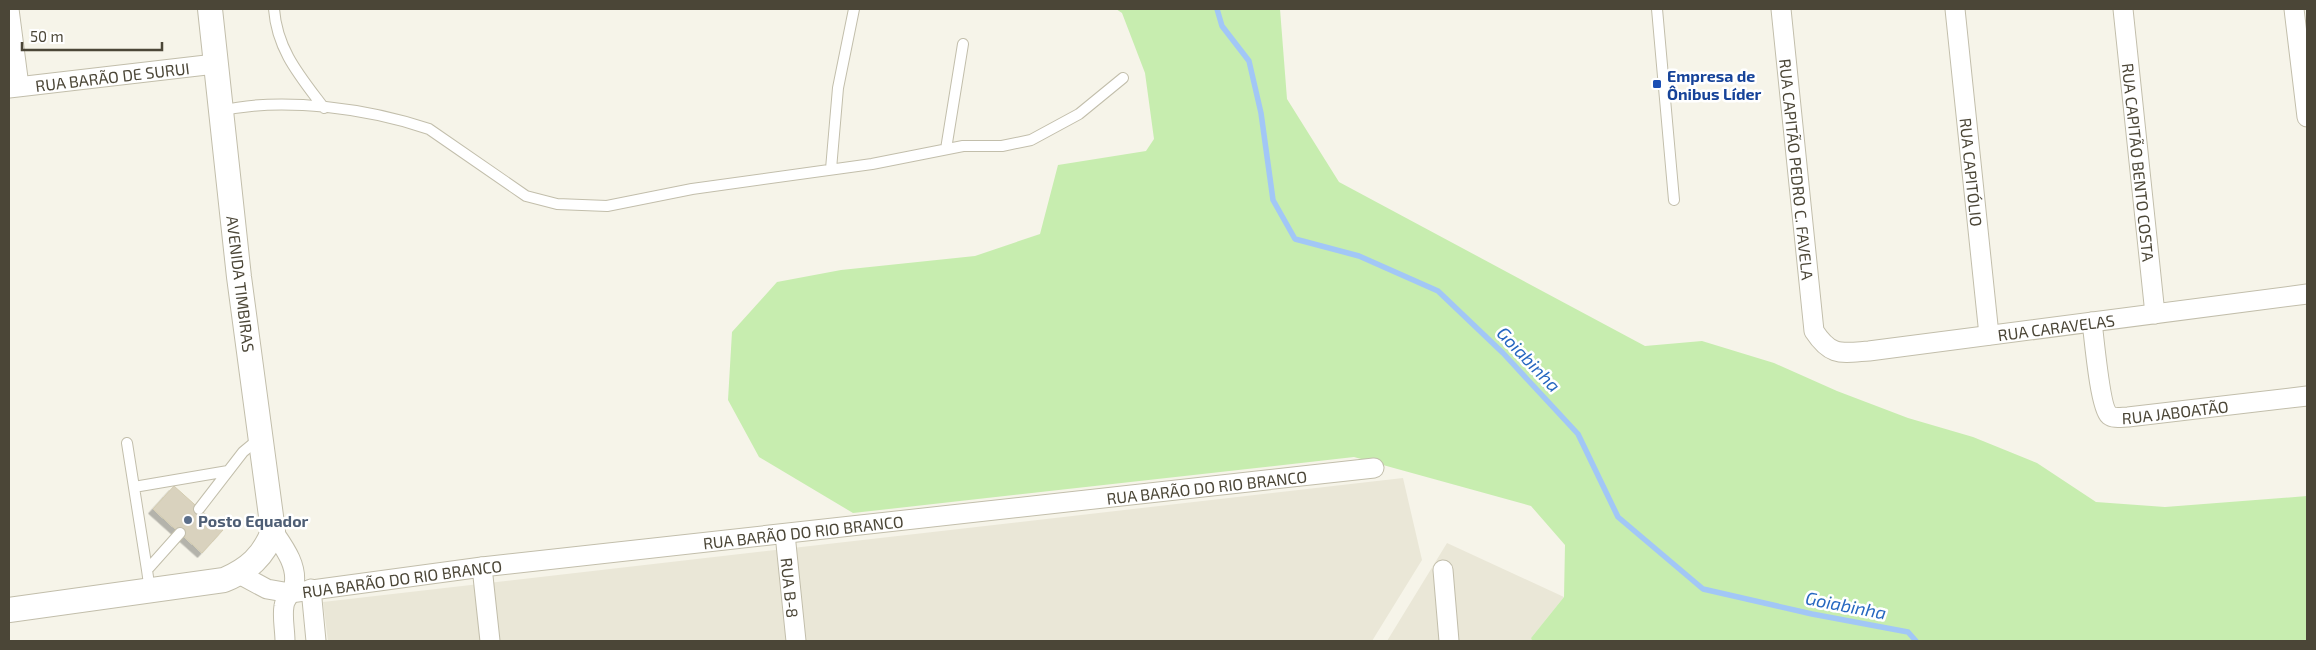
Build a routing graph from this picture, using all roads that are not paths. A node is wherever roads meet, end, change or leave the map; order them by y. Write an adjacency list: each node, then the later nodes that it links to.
1 (9, 9): 13 (street)
2 (210, 9): 11 (street, AVENIDA TIMBIRAS)
3 (274, 9): 14 (lane)
4 (854, 9): 18 (lane)
5 (1657, 9): 19 (lane)
6 (1781, 9): 23 (street, RUA CAPITÃO PEDRO C. FAVELA)
7 (1954, 9): 24 (street, RUA CAPITÓLIO)
8 (2123, 9): 21 (street, RUA CAPITÃO BENTO COSTA)
9 (2294, 9): 16 (street)
10 (962, 44): 17 (lane)
11 (215, 64): 13 (street, RUA BARÃO DE SURUI); 15 (street, AVENIDA TIMBIRAS)
12 (1123, 78): 17 (lane)
13 (14, 87)
14 (324, 108): 15 (lane); 18 (lane)
15 (220, 112): 26 (street, AVENIDA TIMBIRAS)
16 (2307, 117)
17 (946, 149): 18 (lane)
18 (831, 169)
19 (1674, 200)
20 (2307, 294): 21 (street, RUA CARAVELAS)
21 (2155, 314): 22 (street, RUA CARAVELAS)
22 (2092, 322): 24 (street, RUA CARAVELAS); 25 (street, RUA JABOATÃO)
23 (1814, 331): 24 (street, RUA CARAVELAS)
24 (1989, 334)
25 (2307, 396)
26 (261, 438): 29 (lane); 32 (street, AVENIDA TIMBIRAS)
27 (127, 443): 30 (lane)
28 (1374, 468): 34 (street, RUA BARÃO DO RIO BRANCO)
29 (228, 471): 30 (lane); 31 (lane)
30 (134, 487): 38 (lane)
31 (199, 509)
32 (272, 531): 37 (street); 40 (street)
33 (180, 533): 38 (lane)
34 (785, 534): 35 (street, RUA BARÃO DO RIO BRANCO); 45 (street, RUA B-8)
35 (482, 567): 39 (street, RUA BARÃO DO RIO BRANCO); 44 (street)
36 (1443, 570): 46 (street)
37 (239, 574): 38 (street); 40 (street, RUA BARÃO DO RIO BRANCO)
38 (148, 580): 41 (street)
39 (311, 589): 40 (street, RUA BARÃO DO RIO BRANCO); 43 (street)
40 (290, 593): 42 (street)
41 (9, 610)
42 (285, 641)
43 (316, 641)
44 (490, 641)
45 (796, 641)
46 (1449, 641)

